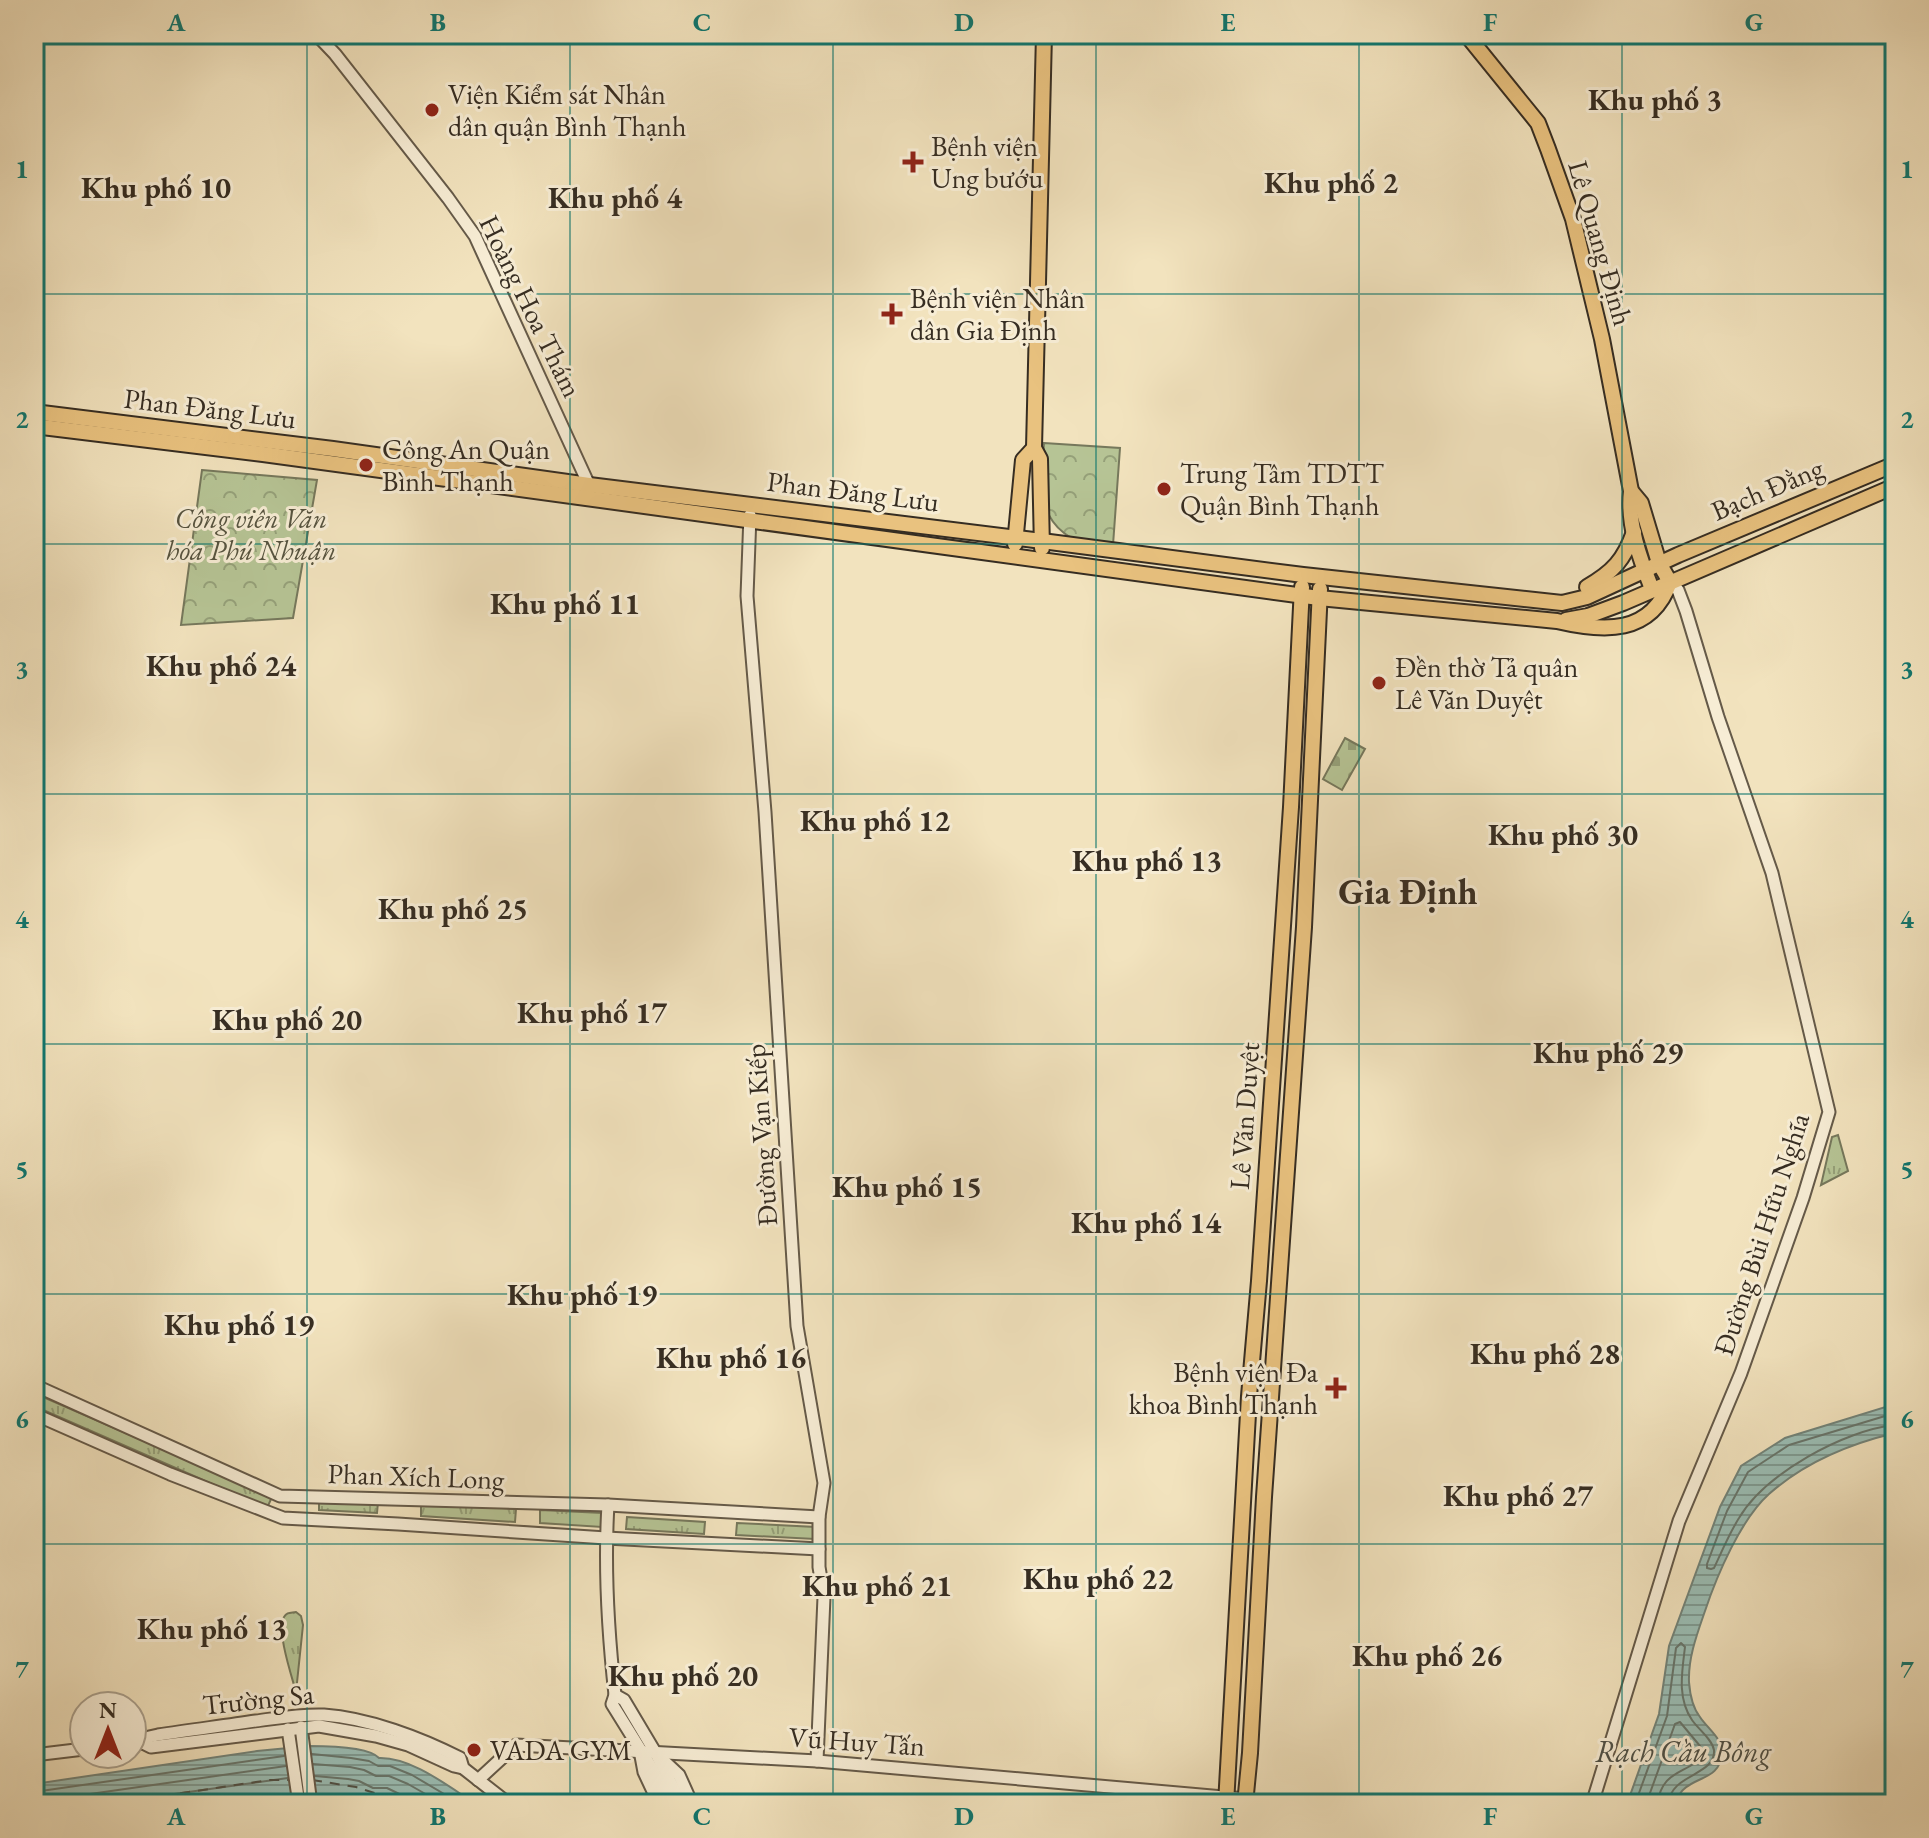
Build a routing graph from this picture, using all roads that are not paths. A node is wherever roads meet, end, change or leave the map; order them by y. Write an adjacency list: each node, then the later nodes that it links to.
1 (316, 34): 10 (street, Hoàng Hoa Thám)
2 (1044, 34): 6 (main road)
3 (1466, 34): 9 (main road, Lê Quang Định)
4 (34, 412): 10 (main road, Phan Đăng Lưu)
5 (34, 426): 10 (main road, Phan Đăng Lưu)
6 (1034, 448): 16 (main road); 17 (main road)
7 (1895, 464): 20 (main road, Bạch Đằng)
8 (1895, 486): 23 (main road, Bạch Đằng)
9 (1631, 491): 14 (main road, Lê Quang Định); 20 (main road, Lê Quang Định)
10 (588, 492): 11 (main road, Phan Đăng Lưu); 12 (main road, Phan Đăng Lưu)
11 (751, 504): 12 (street, Đường Vạn Kiếp); 13 (main road, Phan Đăng Lưu)
12 (749, 520): 15 (main road, Phan Đăng Lưu); 36 (street, Đường Vạn Kiếp)
13 (882, 522): 15 (main road); 16 (main road, Phan Đăng Lưu)
14 (1634, 531): 20 (main road, Lê Quang Định); 27 (main road)
15 (881, 538): 18 (main road, Phan Đăng Lưu)
16 (1015, 538): 17 (main road, Phan Đăng Lưu); 18 (main road)
17 (1042, 541): 19 (main road); 21 (main road, Phan Đăng Lưu)
18 (1013, 556): 19 (main road, Phan Đăng Lưu)
19 (1043, 560): 25 (main road, Phan Đăng Lưu)
20 (1652, 566): 23 (main road); 24 (main road); 27 (main road, Phan Đăng Lưu)
21 (1303, 575): 22 (main road, Phan Đăng Lưu); 25 (main road, Lê Văn Duyệt)
22 (1321, 577): 26 (main road, Lê Văn Duyệt); 27 (main road, Phan Đăng Lưu)
23 (1670, 582): 24 (main road, Phan Đăng Lưu); 28 (main road, Phan Đăng Lưu); 62 (street, Đường Bùi Hữu Nghĩa)
24 (1652, 589): 28 (main road, Phan Đăng Lưu)
25 (1301, 595): 26 (main road, Phan Đăng Lưu); 29 (main road, Lê Văn Duyệt)
26 (1319, 598): 28 (main road, Phan Đăng Lưu); 30 (main road, Lê Văn Duyệt)
27 (1562, 603)
28 (1557, 621)
29 (1290, 823): 30 (main road); 32 (main road, Lê Văn Duyệt)
30 (1310, 824): 33 (main road, Lê Văn Duyệt)
31 (34, 1385): 35 (street, Phan Xích Long)
32 (1249, 1396): 33 (main road); 39 (main road, Lê Văn Duyệt)
33 (1272, 1397): 40 (main road, Lê Văn Duyệt)
34 (34, 1414): 37 (street, Phan Xích Long)
35 (608, 1505): 36 (street, Phan Xích Long); 37 (street)
36 (819, 1517): 38 (street, Đường Vạn Kiếp)
37 (606, 1538): 38 (street, Phan Xích Long); 41 (street)
38 (819, 1549): 49 (street, Đường Vạn Kiếp)
39 (1236, 1631): 40 (main road); 53 (main road, Lê Văn Duyệt)
40 (1257, 1631): 54 (main road, Lê Văn Duyệt)
41 (615, 1695): 46 (street); 47 (street)
42 (294, 1728): 44 (street, Trường Sa); 50 (street, Trường Sa); 55 (street); 56 (street)
43 (148, 1738): 50 (street, Trường Sa)
44 (148, 1746)
45 (68, 1751): 48 (street)
46 (640, 1752): 47 (street, Vũ Huy Tấn); 51 (street); 52 (street, Vũ Huy Tấn); 58 (street)
47 (655, 1752): 49 (street, Vũ Huy Tấn); 51 (street); 61 (street)
48 (34, 1755)
49 (817, 1761): 53 (street, Vũ Huy Tấn)
50 (463, 1768): 52 (street, Trường Sa)
51 (658, 1768): 59 (street); 60 (street)
52 (478, 1780): 57 (street, Trường Sa)
53 (1226, 1800): 54 (street, Vũ Huy Tấn)
54 (1246, 1802)
55 (299, 1804)
56 (311, 1804)
57 (509, 1804)
58 (659, 1804)
59 (671, 1804)
60 (682, 1804)
61 (692, 1804)
62 (1592, 1804)

